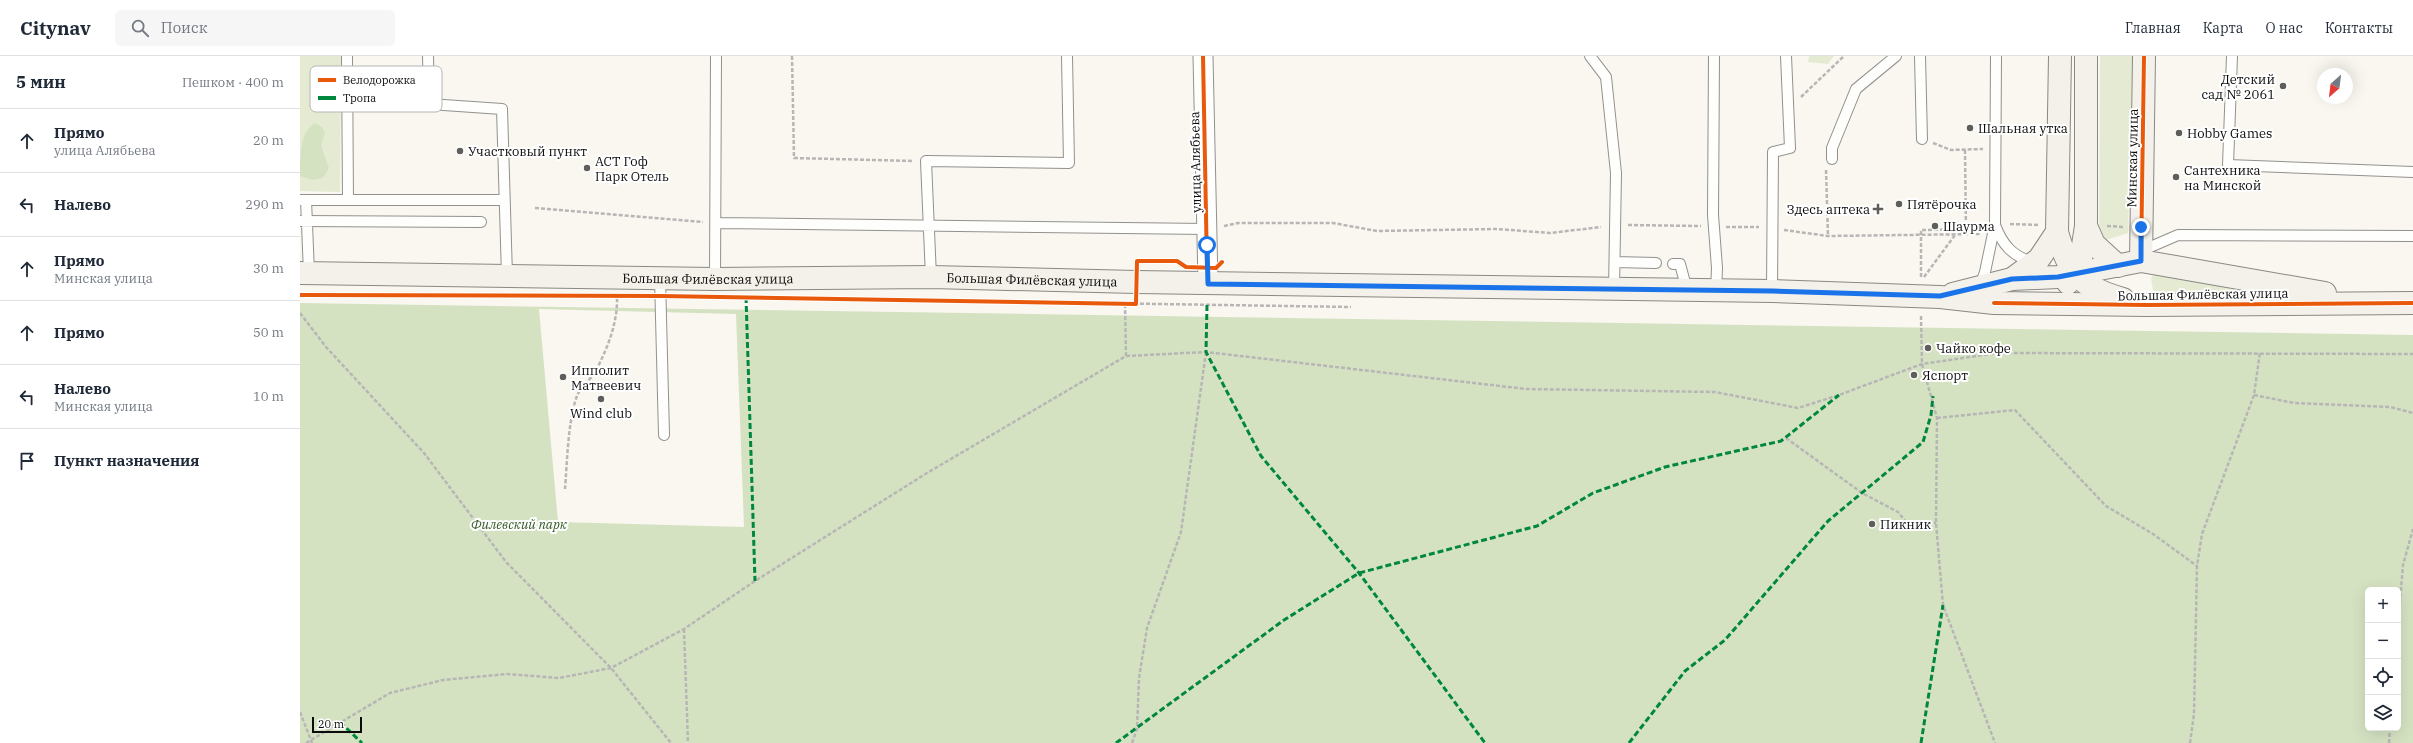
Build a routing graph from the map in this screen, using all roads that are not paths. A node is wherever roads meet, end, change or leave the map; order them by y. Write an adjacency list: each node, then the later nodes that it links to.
1 (347, 56): 16 (lane)
2 (428, 56): 17 (lane)
3 (716, 56): 28 (lane)
4 (1067, 56): 30 (lane)
5 (1203, 56): 33 (street, улица Алябьева)
6 (1590, 56): 36 (lane)
7 (1714, 56): 52 (lane)
8 (1786, 56): 53 (lane)
9 (1896, 56): 21 (lane)
10 (1920, 56): 20 (lane)
11 (1996, 56): 29 (lane)
12 (2060, 56): 32 (main road)
13 (2086, 56): 31 (main road)
14 (2144, 56): 35 (main road, Минская улица)
15 (2232, 56): 22 (lane)
16 (347, 66)
17 (428, 66)
18 (442, 105): 25 (lane)
19 (347, 112): 24 (lane)
20 (1922, 139)
21 (1832, 159)
22 (2413, 172)
23 (303, 200): 24 (lane); 26 (lane)
24 (348, 200): 25 (lane)
25 (504, 200): 44 (lane)
26 (303, 221): 27 (lane); 41 (lane)
27 (481, 222)
28 (716, 223): 30 (lane); 47 (lane)
29 (1995, 224): 39 (lane); 49 (lane)
30 (928, 226): 33 (lane); 45 (lane)
31 (2092, 226): 40 (main road); 42 (main road)
32 (2048, 228): 39 (main road); 42 (main road, Большая Филёвская улица)
33 (1207, 229): 43 (street, улица Алябьева)
34 (2409, 240): 35 (lane)
35 (2141, 256): 40 (main road, Большая Филёвская улица); 55 (main road, Большая Филёвская улица)
36 (1615, 262): 37 (lane); 50 (lane)
37 (1656, 263)
38 (1674, 264): 51 (lane)
39 (2034, 264): 48 (main road)
40 (2118, 266): 42 (main road, Большая Филёвская улица)
41 (304, 273): 44 (main road, Большая Филёвская улица)
42 (2075, 274): 48 (main road, Большая Филёвская улица); 56 (main road); 58 (main road, Большая Филёвская улица)
43 (1208, 275): 45 (main road, Большая Филёвская улица); 50 (main road, Большая Филёвская улица)
44 (507, 276): 46 (main road, Большая Филёвская улица)
45 (931, 277): 47 (main road, Большая Филёвская улица)
46 (660, 278): 47 (main road, Большая Филёвская улица); 59 (lane)
47 (715, 279)
48 (2012, 279): 49 (main road)
49 (1979, 288): 54 (main road)
50 (1614, 289): 51 (main road, Большая Филёвская улица)
51 (1687, 290): 52 (main road, Большая Филёвская улица)
52 (1716, 290): 53 (main road, Большая Филёвская улица)
53 (1772, 291): 54 (main road, Большая Филёвская улица)
54 (1931, 296): 56 (main road, Большая Филёвская улица)
55 (2375, 302): 57 (main road, Большая Филёвская улица); 58 (main road, Большая Филёвская улица)
56 (1994, 303): 58 (main road, Большая Филёвская улица)
57 (2413, 303)
58 (2147, 305)
59 (664, 435)

